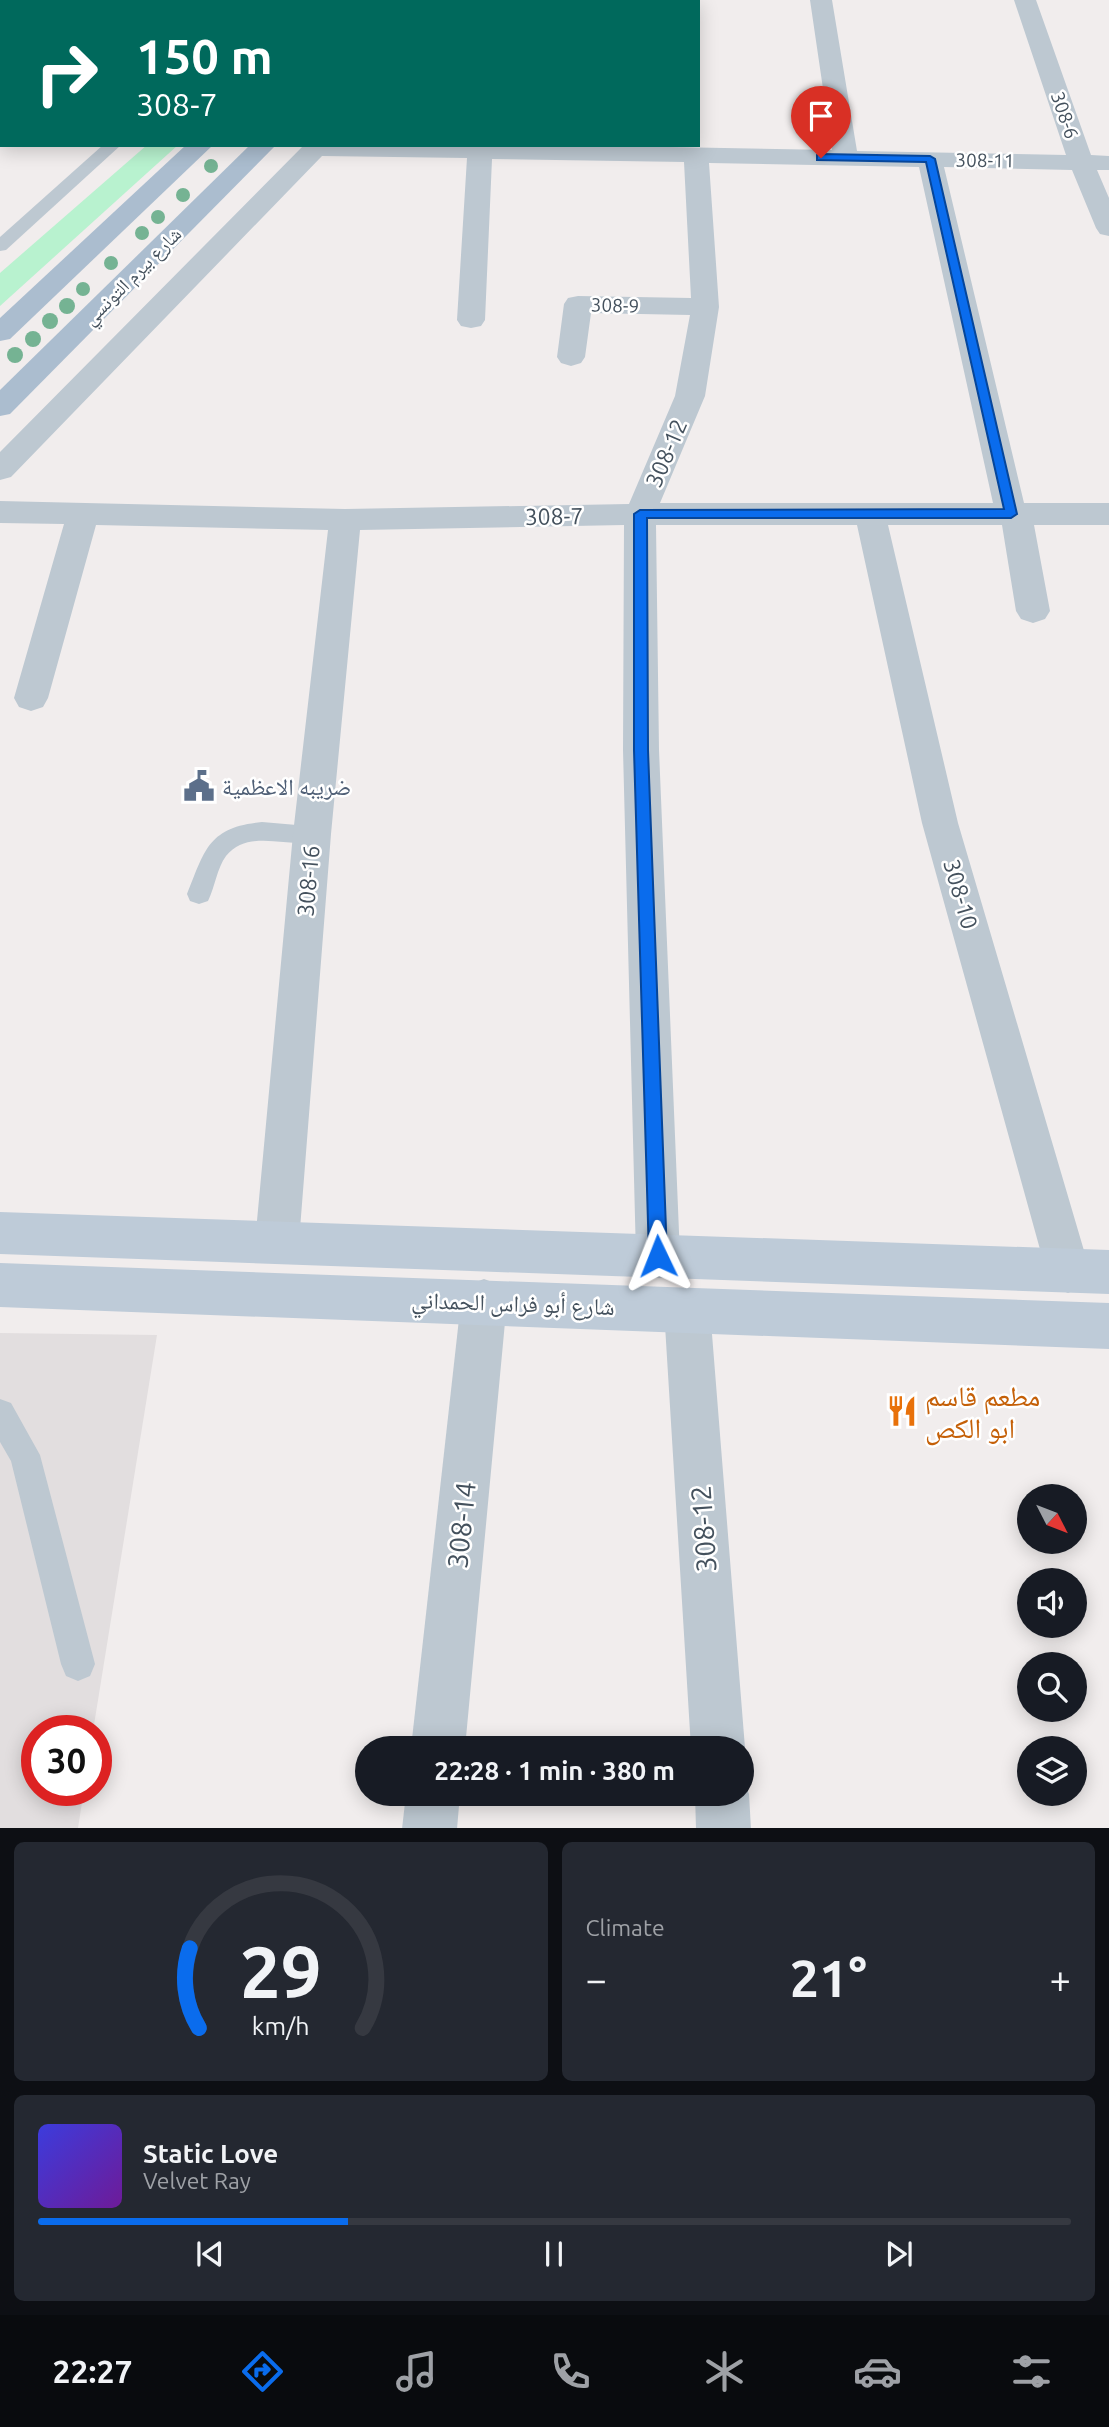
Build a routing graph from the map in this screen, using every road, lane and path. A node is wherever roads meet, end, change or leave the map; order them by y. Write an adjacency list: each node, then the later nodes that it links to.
1 (821, 0): 9 (street)
2 (1025, 0): 11 (street, 308-6)
3 (111, 147): 14 (lane)
4 (199, 147): 17 (main road)
5 (262, 147): 19 (main road, شارع بيرم التونسي)
6 (317, 147): 7 (street, 308-11); 20 (street)
7 (480, 151): 8 (street, 308-11); 16 (street)
8 (696, 155): 9 (street, 308-11); 15 (street, 308-12)
9 (846, 158): 10 (street, 308-11)
10 (930, 159): 11 (street, 308-11); 25 (street)
11 (1081, 162): 12 (street, 308-11); 13 (street, 308-6)
12 (1109, 163)
13 (1109, 229)
14 (0, 246)
15 (705, 307): 18 (street, 308-9); 23 (street, 308-12)
16 (471, 320)
17 (0, 333)
18 (571, 357)
19 (0, 407)
20 (0, 470)
21 (0, 512): 22 (street, 308-7)
22 (83, 514): 27 (street, 308-7); 29 (street)
23 (640, 514): 24 (street, 308-7); 27 (street, 308-7); 34 (street, 308-12)
24 (870, 514): 25 (street, 308-7); 35 (street, 308-10)
25 (1013, 514): 26 (street, 308-7); 28 (street)
26 (1109, 514)
27 (345, 520): 30 (street, 308-16)
28 (1033, 611)
29 (32, 698)
30 (312, 834): 31 (lane); 33 (street, 308-16)
31 (200, 894)
32 (0, 1233): 33 (street)
33 (276, 1242): 34 (street)
34 (658, 1256): 35 (street)
35 (1088, 1271)
36 (0, 1285): 37 (street, شارع أبو فراس الحمداني)
37 (484, 1301): 38 (street, شارع أبو فراس الحمداني); 42 (street, 308-14)
38 (687, 1310): 39 (street, شارع أبو فراس الحمداني); 43 (street, 308-12)
39 (1109, 1326)
40 (0, 1414): 41 (lane)
41 (78, 1664)
42 (439, 1736)
43 (717, 1736)
44 (432, 1806): 46 (street)
45 (723, 1806): 47 (street)
46 (429, 1828)
47 (724, 1828)

